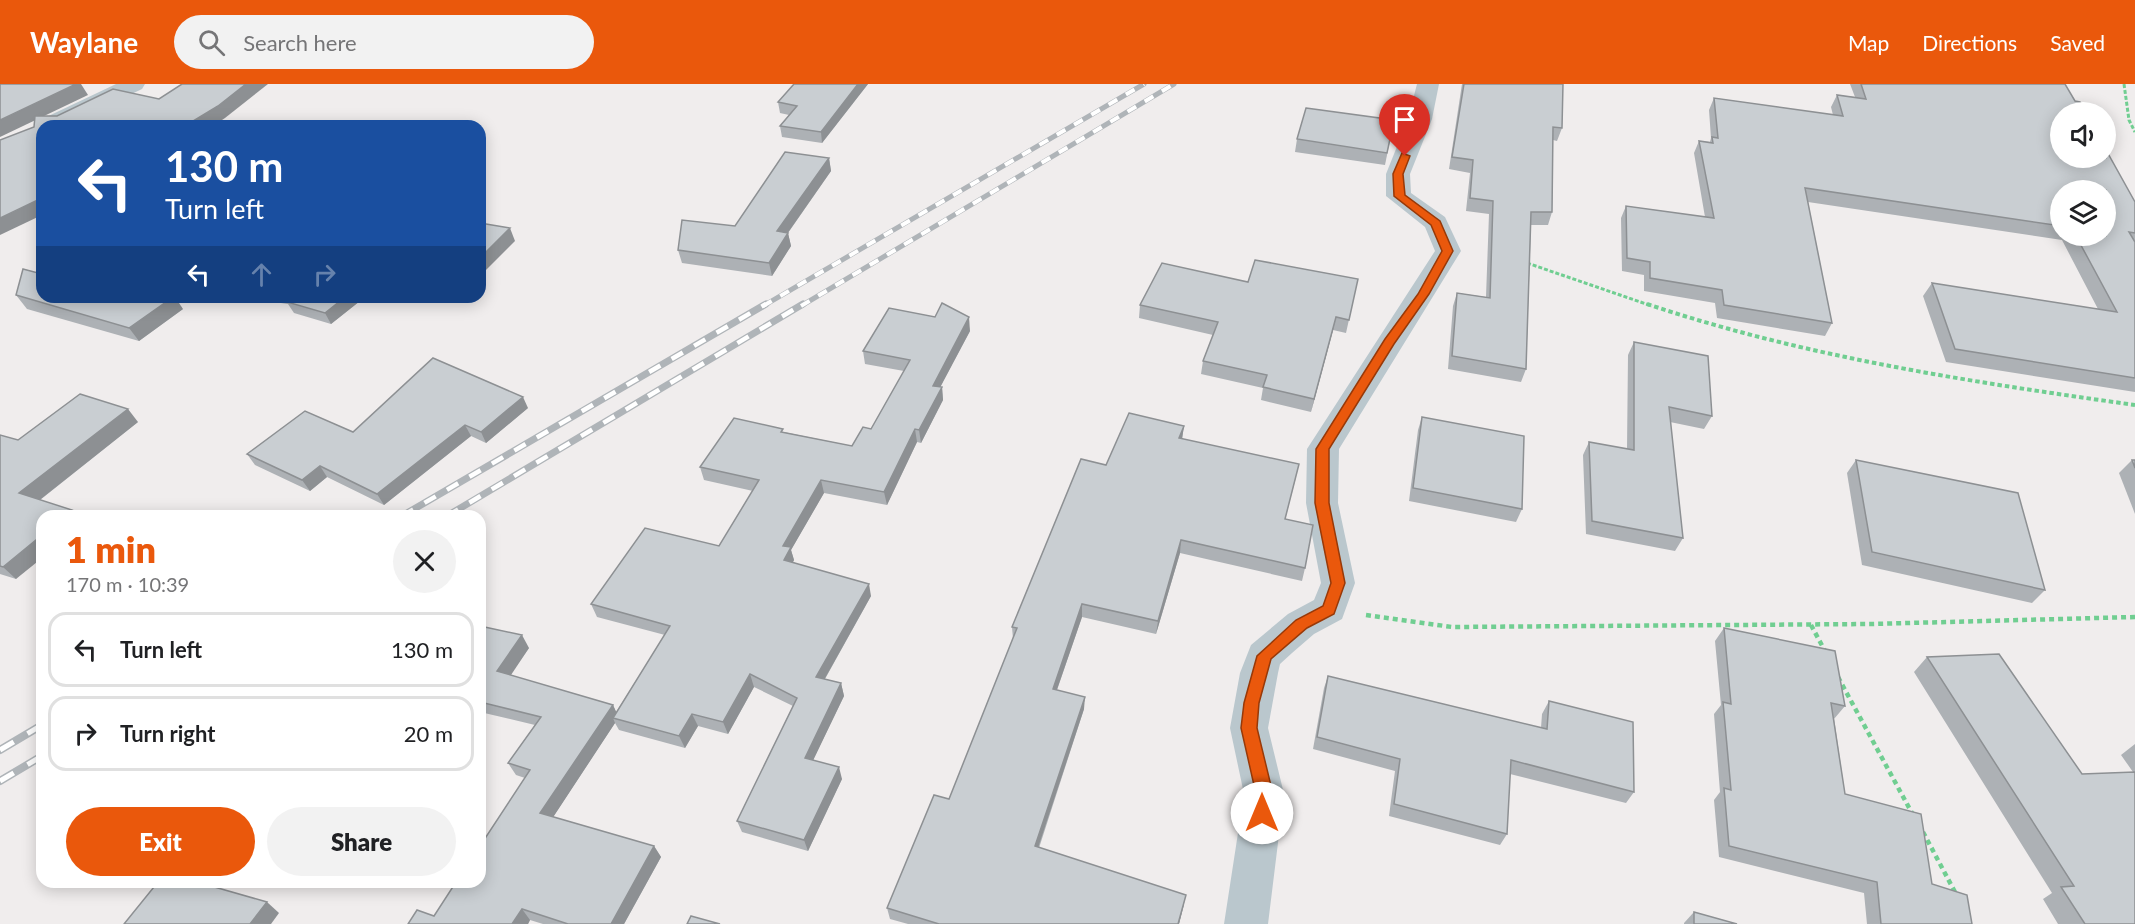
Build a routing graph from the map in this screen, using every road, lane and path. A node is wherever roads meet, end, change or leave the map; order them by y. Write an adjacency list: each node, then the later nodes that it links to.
1 (134, 84): 4 (street)
2 (1428, 84): 8 (street)
3 (2124, 84): 5 (path)
4 (59, 120)
5 (2135, 132)
6 (1520, 261): 7 (path)
7 (2135, 405)
8 (1329, 609): 10 (path); 14 (street)
9 (2135, 617): 10 (path)
10 (1811, 625): 11 (path)
11 (1827, 656)
12 (1833, 666): 13 (path)
13 (1961, 903)
14 (1246, 924)

